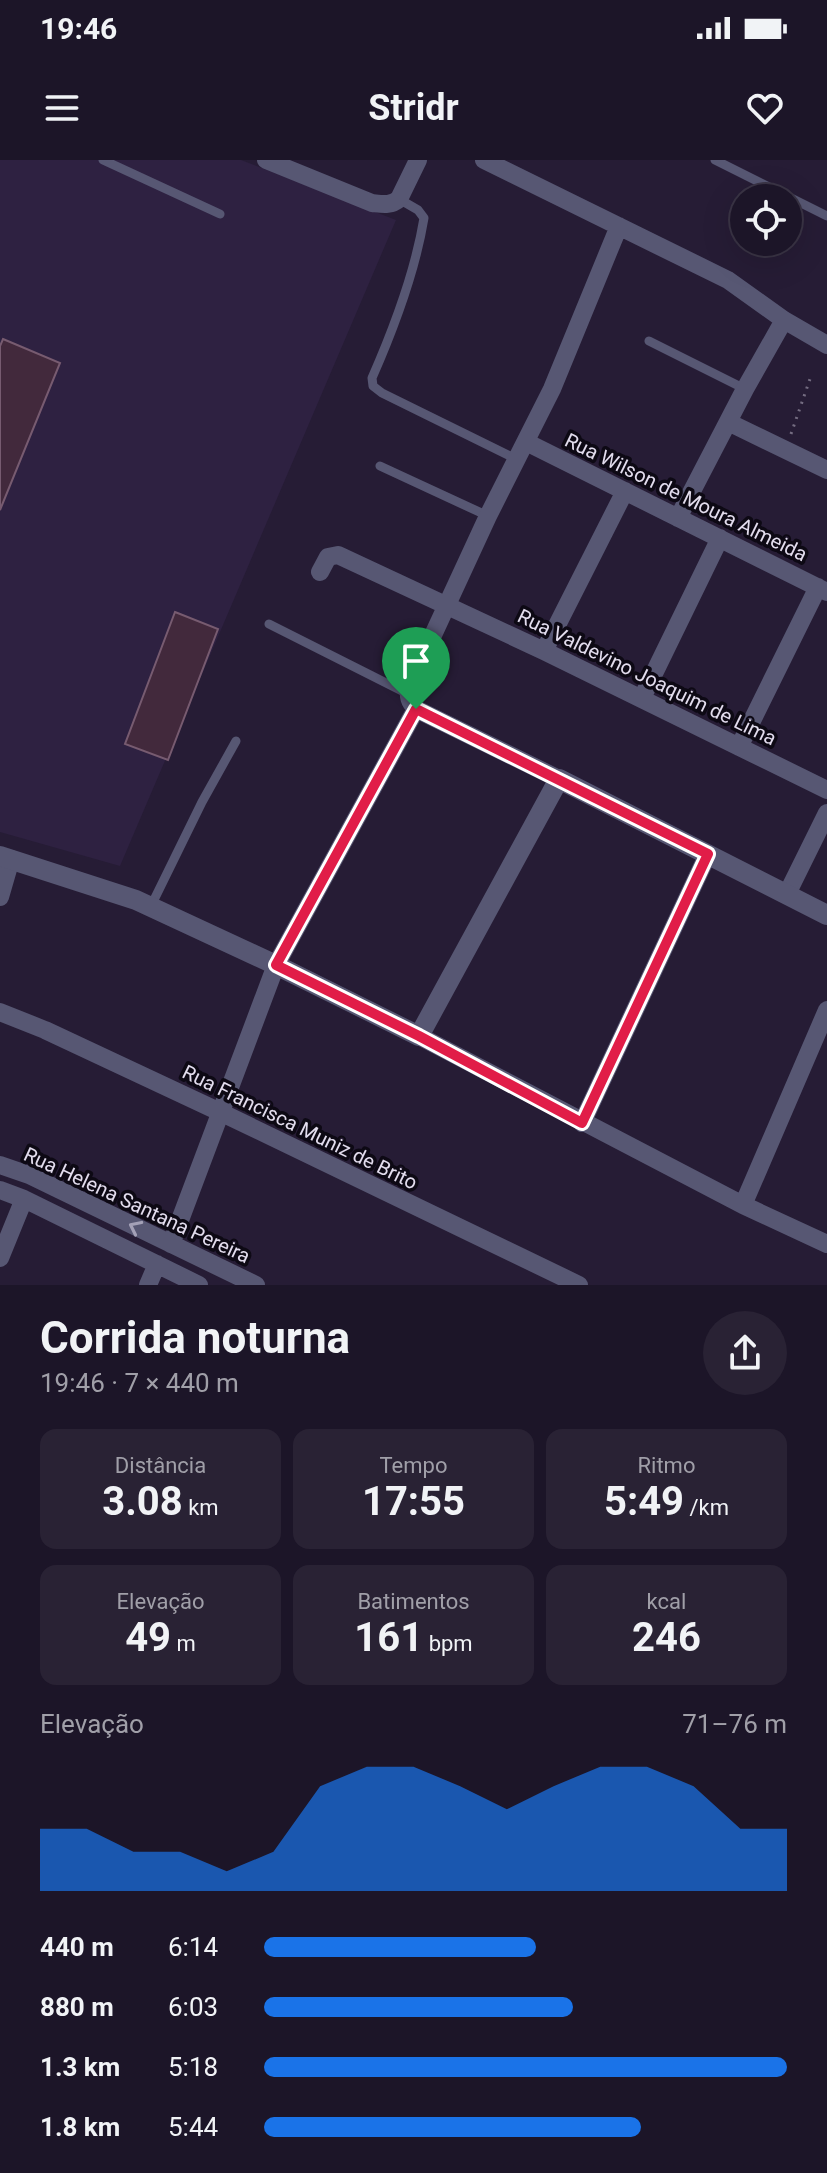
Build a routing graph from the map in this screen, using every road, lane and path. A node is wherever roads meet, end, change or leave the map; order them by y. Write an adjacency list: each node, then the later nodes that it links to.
1 (103, 160): 7 (lane)
2 (266, 160): 6 (street)
3 (418, 160): 6 (street)
4 (484, 160): 9 (street)
5 (715, 160): 8 (lane)
6 (399, 199): 18 (lane)
7 (220, 214)
8 (827, 216)
9 (619, 226): 10 (street); 16 (street)
10 (784, 320): 12 (street); 14 (street)
11 (649, 341): 14 (lane)
12 (827, 345)
13 (811, 376): 17 (path)
14 (745, 389): 15 (street)
15 (728, 422): 17 (street); 23 (street)
16 (526, 442): 18 (street); 21 (street, Rua Wilson de Moura Almeida)
17 (786, 449): 20 (street)
18 (516, 459): 22 (street)
19 (380, 466): 22 (lane)
20 (827, 470)
21 (625, 491): 23 (street, Rua Wilson de Moura Almeida); 29 (street)
22 (488, 516): 27 (street)
23 (678, 518): 24 (street, Rua Wilson de Moura Almeida)
24 (720, 538): 26 (street, Rua Wilson de Moura Almeida); 30 (street)
25 (320, 572): 27 (street, Rua Valdevino Joaquim de Lima)
26 (822, 590): 33 (street)
27 (447, 606): 29 (street, Rua Valdevino Joaquim de Lima); 31 (street)
28 (269, 624): 31 (lane)
29 (544, 651): 30 (street, Rua Valdevino Joaquim de Lima)
30 (642, 698): 33 (street, Rua Valdevino Joaquim de Lima)
31 (411, 702): 34 (street); 43 (street)
32 (236, 741): 41 (lane)
33 (739, 747): 35 (street, Rua Valdevino Joaquim de Lima)
34 (559, 779): 37 (street); 46 (street)
35 (827, 790)
36 (827, 813): 39 (street)
37 (708, 854): 39 (street); 48 (street)
38 (6, 858): 40 (street); 41 (street)
39 (787, 894): 42 (street)
40 (0, 897)
41 (151, 906): 43 (street)
42 (827, 915)
43 (276, 965): 46 (street); 47 (street)
44 (827, 1010): 52 (street)
45 (0, 1012): 47 (street, Rua Francisca Muniz de Brito)
46 (419, 1036): 48 (street)
47 (220, 1112): 53 (street); 60 (street, Rua Francisca Muniz de Brito)
48 (582, 1123): 52 (street)
49 (1, 1171): 53 (street, Rua Helena Santana Pereira, one-way to 49)
50 (0, 1190): 51 (street)
51 (24, 1199): 55 (street); 56 (street)
52 (743, 1205): 54 (street)
53 (171, 1244): 59 (street, Rua Helena Santana Pereira)
54 (827, 1244)
55 (0, 1258)
56 (157, 1264): 57 (street); 58 (street)
57 (148, 1285)
58 (199, 1285)
59 (256, 1285)
60 (579, 1285)

